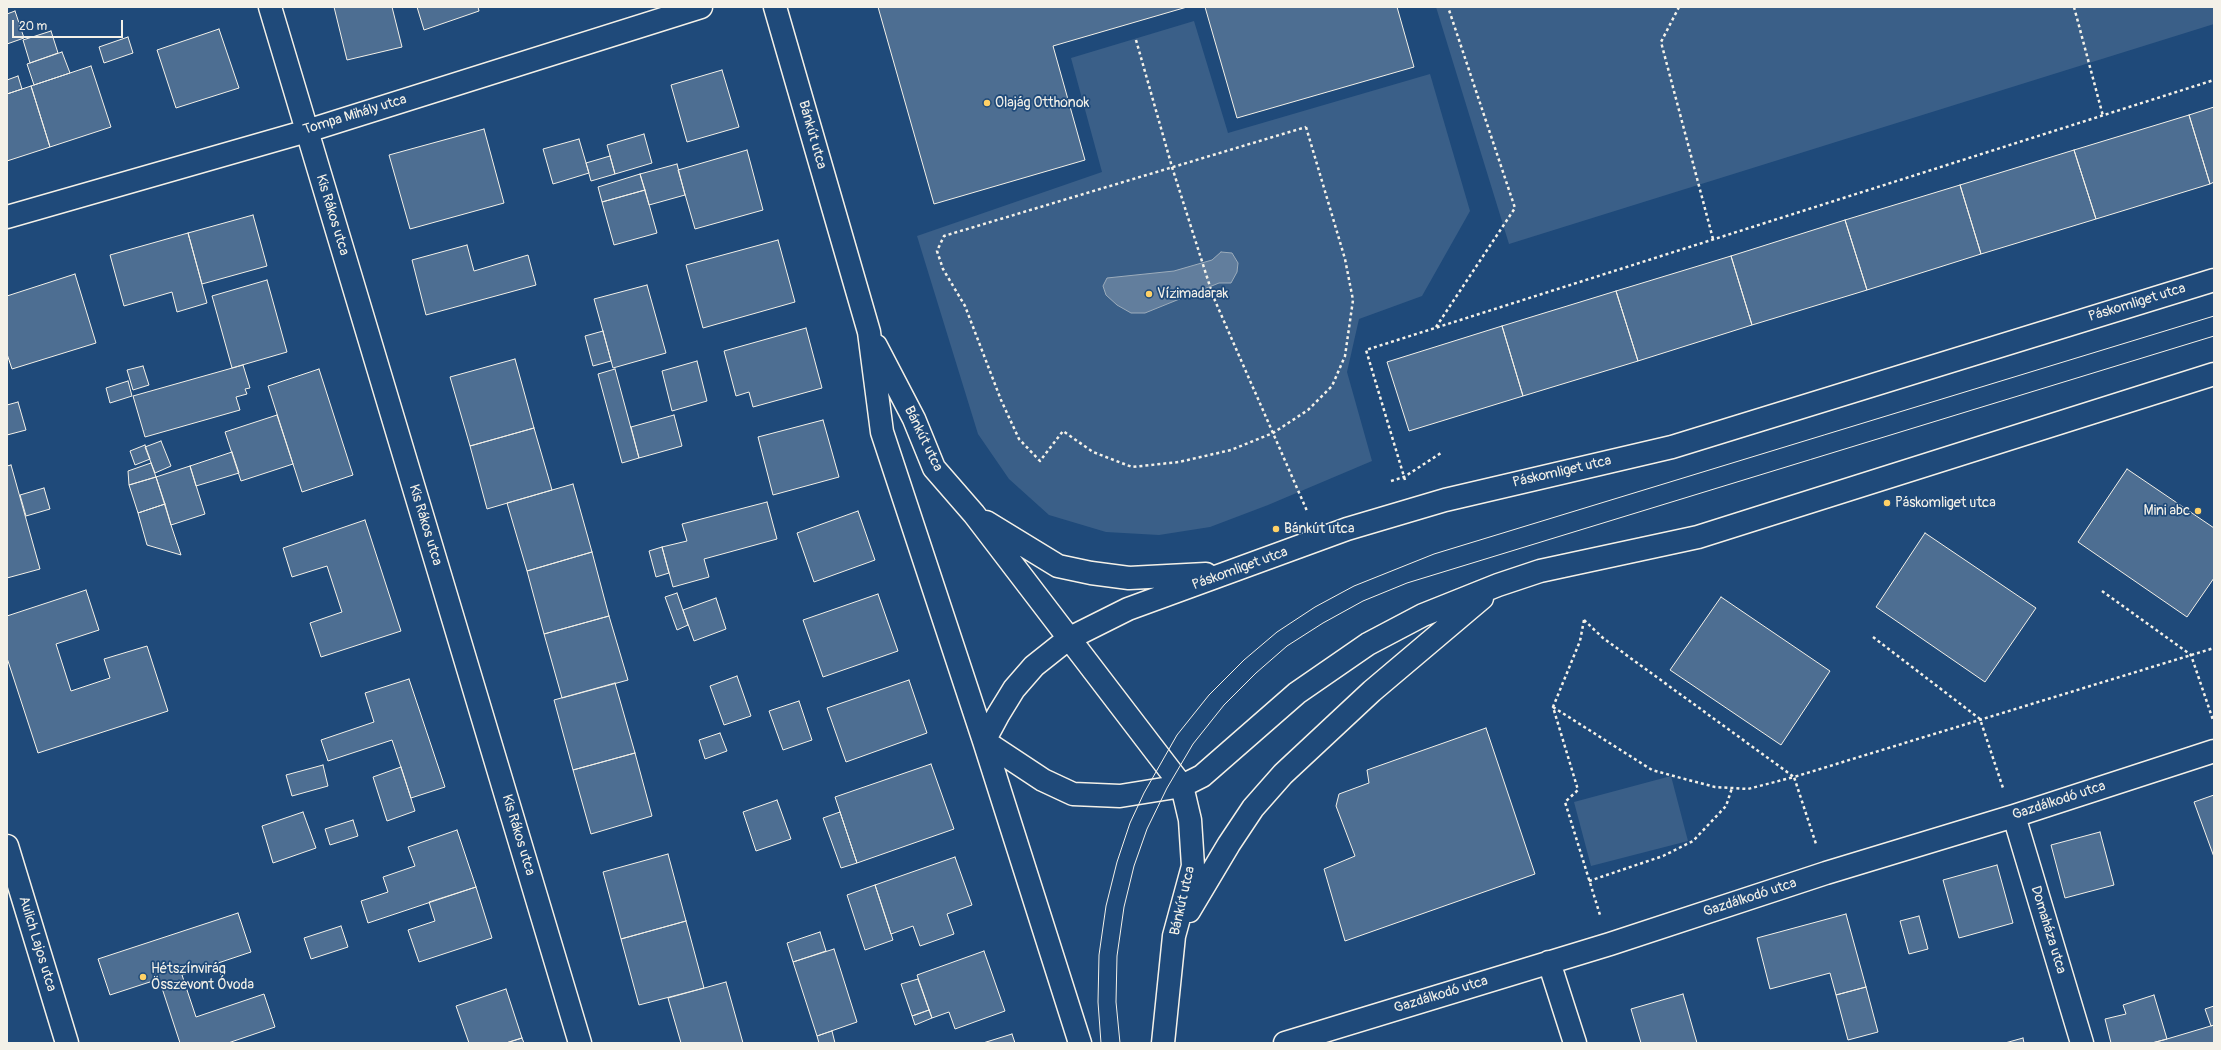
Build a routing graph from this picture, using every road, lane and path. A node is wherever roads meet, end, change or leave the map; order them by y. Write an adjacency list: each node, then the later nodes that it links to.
1 (270, 7): 10 (street, Kis Rákos utca)
2 (701, 7): 10 (street, Tompa Mihály utca)
3 (775, 7): 16 (street, Bánkút utca)
4 (1448, 7): 15 (path)
5 (1679, 7): 13 (path)
6 (2074, 7): 9 (path)
7 (1136, 40): 11 (path)
8 (2214, 80): 9 (path)
9 (2103, 116): 13 (path)
10 (307, 131): 12 (street, Tompa Mihály utca); 46 (street, Kis Rákos utca)
11 (1172, 167): 18 (path); 18 (path); 18 (path)
12 (7, 217)
13 (1713, 239): 15 (path)
14 (2214, 280): 22 (street, Páskomliget utca)
15 (1436, 328): 19 (path)
16 (869, 332): 20 (street, Bánkút utca); 32 (street, Bánkút utca)
17 (2214, 374): 23 (street)
18 (1273, 433): 21 (path)
19 (1407, 484)
20 (974, 514): 22 (street); 26 (street, Bánkút utca)
21 (1309, 517)
22 (1230, 573): 26 (street, Páskomliget utca)
23 (1498, 584): 36 (street); 43 (street)
24 (2102, 591): 28 (path)
25 (1873, 637): 30 (path)
26 (1068, 638): 32 (street, Páskomliget utca); 36 (street, Bánkút utca)
27 (2214, 648): 28 (path)
28 (2191, 655): 30 (path); 31 (path)
29 (1553, 707): 35 (path); 37 (path); 41 (path)
30 (1980, 719): 34 (path); 35 (path)
31 (2214, 724)
32 (984, 741): 36 (street); 47 (street, Bánkút utca)
33 (2214, 751): 38 (street, Gazdálkodó utca)
34 (1998, 776)
35 (1794, 777): 37 (path); 39 (path)
36 (1182, 786): 43 (street, Bánkút utca)
37 (1732, 788): 41 (path)
38 (2014, 816): 44 (street, Gazdálkodó utca); 51 (street, Domaháza utca)
39 (1813, 837)
40 (7, 846): 45 (street, Aulich Lajos utca)
41 (1589, 881): 42 (path)
42 (1600, 917)
43 (1174, 936): 48 (street, Bánkút utca)
44 (1549, 962): 49 (street, Gazdálkodó utca); 50 (street)
45 (67, 1043)
46 (580, 1043)
47 (1080, 1043)
48 (1162, 1043)
49 (1284, 1043)
50 (1575, 1043)
51 (2082, 1043)

